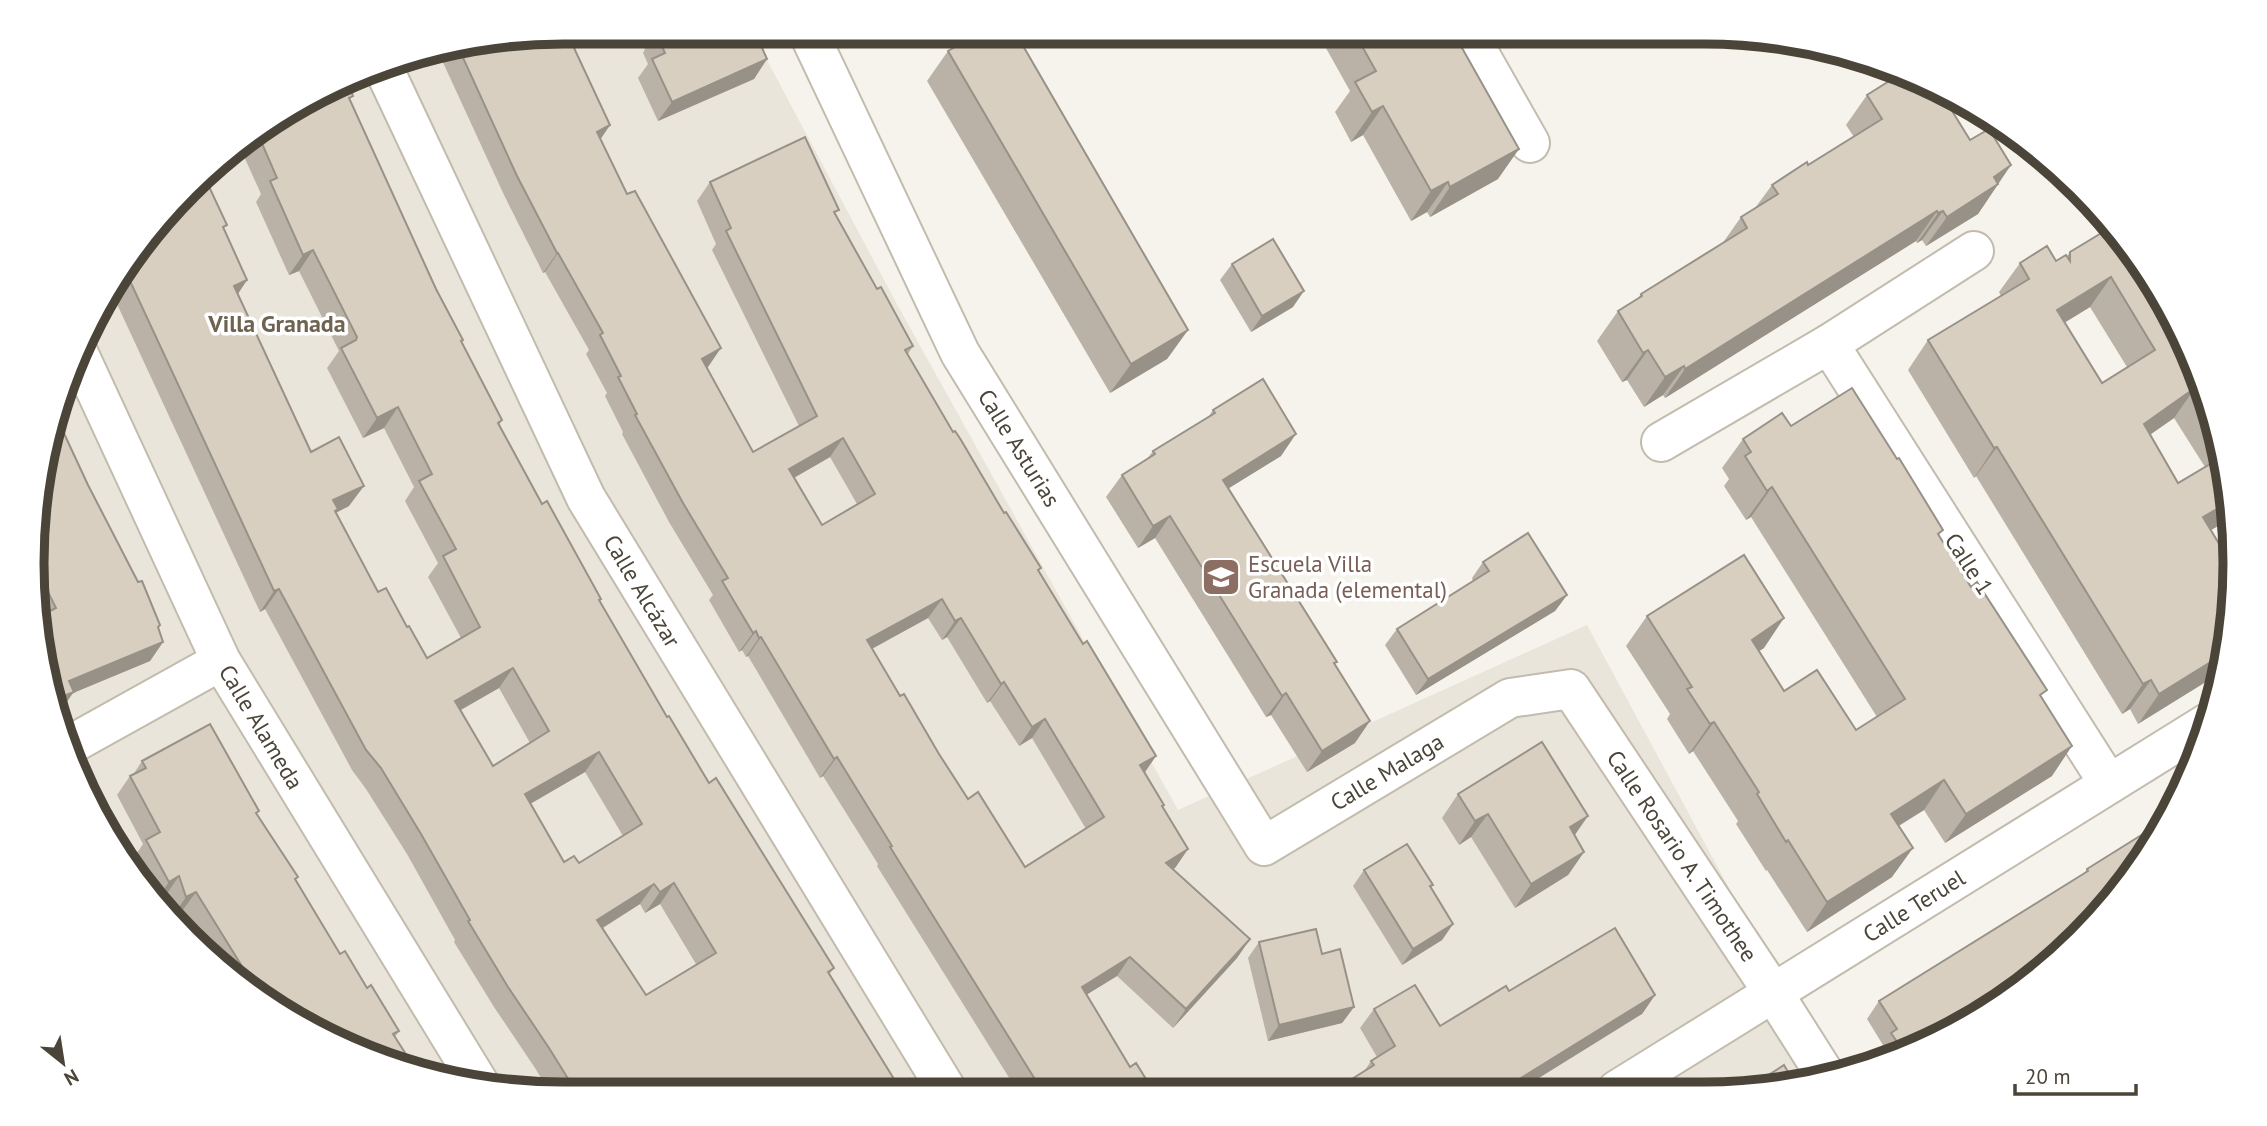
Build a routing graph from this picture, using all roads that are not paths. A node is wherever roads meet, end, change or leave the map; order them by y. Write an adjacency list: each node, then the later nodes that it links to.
1 (814, 44): 14 (street, Calle Asturias)
2 (1474, 44): 4 (street)
3 (387, 75): 18 (street, Calle Alcázar)
4 (1530, 143)
5 (1974, 251): 6 (street)
6 (1829, 344): 8 (street); 13 (street, Calle 1)
7 (83, 363): 9 (street, Calle Alameda)
8 (1661, 442)
9 (221, 661): 12 (street); 17 (street, Calle Alameda)
10 (1510, 698): 14 (street, Calle Malaga); 15 (street, Calle Rosario A. Timothee)
11 (2196, 730): 13 (street, Calle Teruel)
12 (75, 742)
13 (2109, 784): 15 (street, Calle Teruel)
14 (1264, 846)
15 (1774, 994): 16 (street, Calle Rosario A. Timothee); 19 (street, Calle Teruel)
16 (1821, 1069)
17 (473, 1074)
18 (942, 1082)
19 (1631, 1082)

